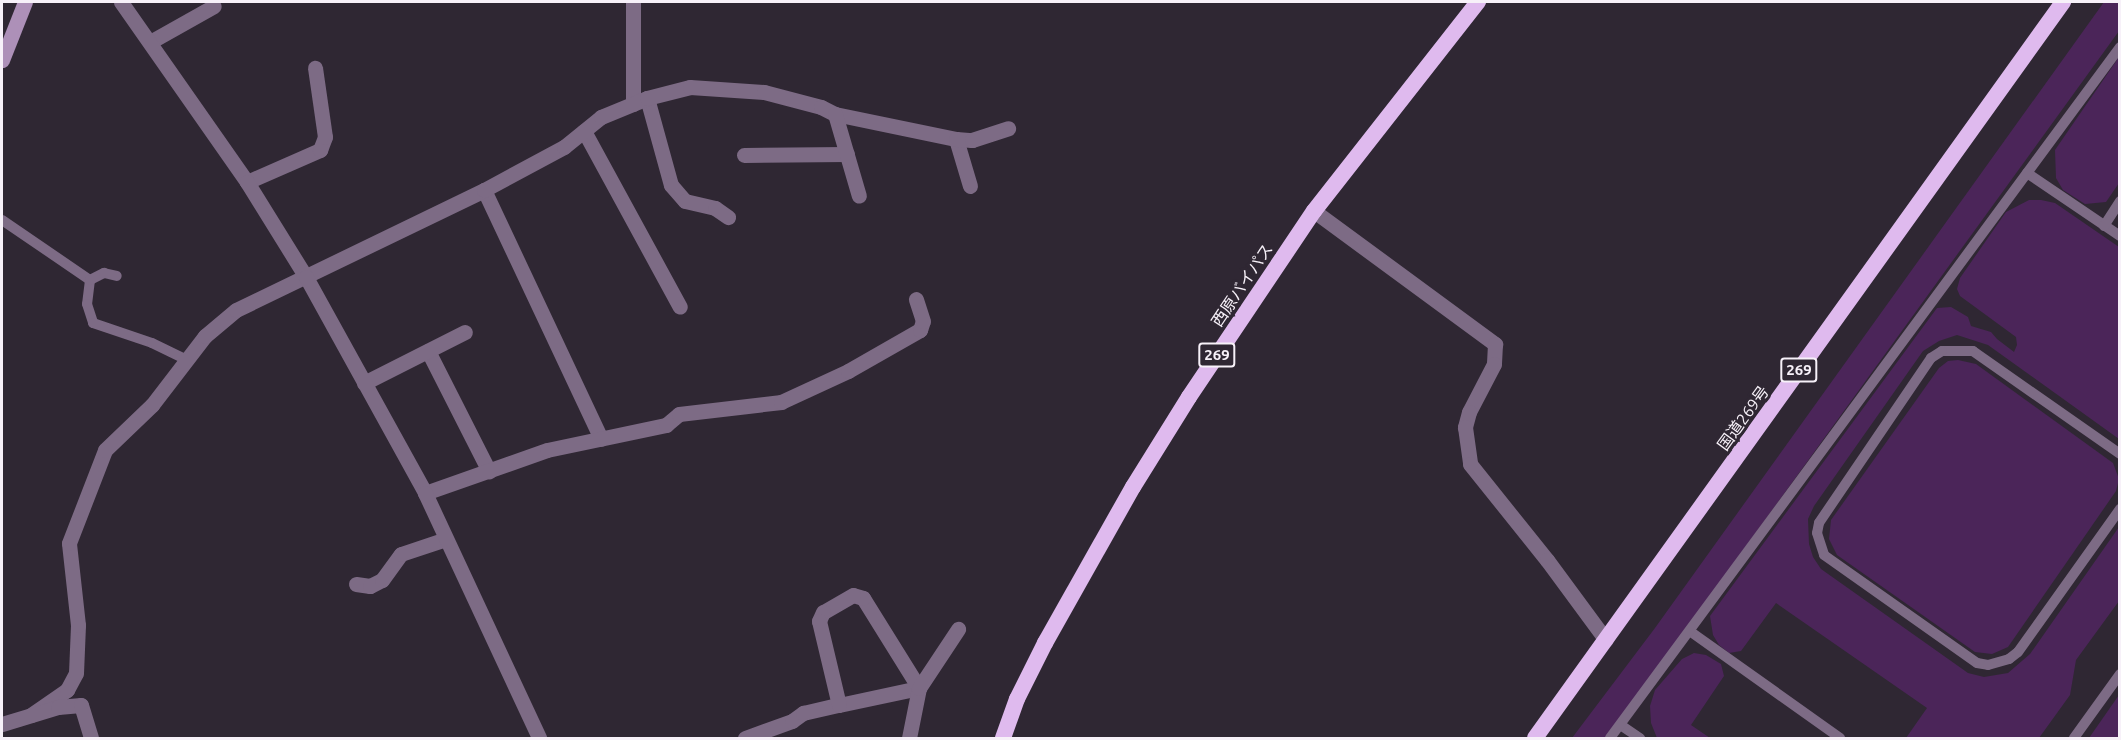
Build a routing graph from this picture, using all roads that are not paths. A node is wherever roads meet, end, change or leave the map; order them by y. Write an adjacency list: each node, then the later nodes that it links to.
1 (25, 2): 9 (main road)
2 (122, 2): 7 (street)
3 (633, 2): 11 (street)
4 (1479, 2): 24 (highway, 西原バイパス / 269)
5 (2063, 2): 47 (highway, 国道269号 / 269)
6 (214, 6): 7 (street)
7 (150, 42): 19 (street)
8 (2120, 47): 18 (lane)
9 (2, 60)
10 (315, 68): 19 (street)
11 (640, 101): 12 (street); 14 (street); 25 (street)
12 (835, 114): 15 (street); 16 (street)
13 (1008, 128): 15 (street)
14 (584, 131): 21 (street); 33 (street)
15 (956, 139): 20 (street)
16 (847, 154): 17 (street); 22 (street)
17 (744, 155)
18 (2027, 173): 27 (lane); 46 (lane)
19 (248, 182): 30 (street)
20 (970, 186)
21 (484, 190): 30 (street); 38 (street)
22 (859, 196)
23 (2120, 201): 27 (lane)
24 (1314, 211): 47 (street); 58 (highway, 西原バイパス / 269)
25 (728, 217)
26 (2, 220): 31 (lane)
27 (2104, 226): 28 (lane)
28 (2120, 236)
29 (117, 276): 31 (lane)
30 (306, 277): 36 (street); 37 (street)
31 (90, 280): 36 (lane)
32 (916, 299): 38 (street)
33 (680, 308)
34 (465, 332): 35 (street)
35 (428, 351): 37 (street); 40 (street)
36 (187, 360): 51 (street)
37 (364, 383): 41 (street)
38 (601, 439): 40 (street)
39 (2120, 454): 42 (lane)
40 (489, 471): 41 (street)
41 (425, 493): 43 (street)
42 (2120, 509)
43 (446, 539): 44 (street); 55 (street)
44 (356, 584)
45 (958, 629): 49 (street)
46 (1690, 632): 53 (lane); 62 (lane)
47 (1606, 640): 59 (highway, 国道269号 / 269)
48 (2120, 674): 63 (lane)
49 (918, 688): 50 (street); 50 (street); 57 (street)
50 (839, 705): 56 (street)
51 (31, 715): 52 (street); 54 (street)
52 (2, 724)
53 (1622, 726): 60 (lane); 61 (lane)
54 (91, 738)
55 (539, 738)
56 (745, 738)
57 (909, 738)
58 (1003, 738)
59 (1535, 738)
60 (1610, 738)
61 (1640, 738)
62 (1840, 738)
63 (2074, 738)

